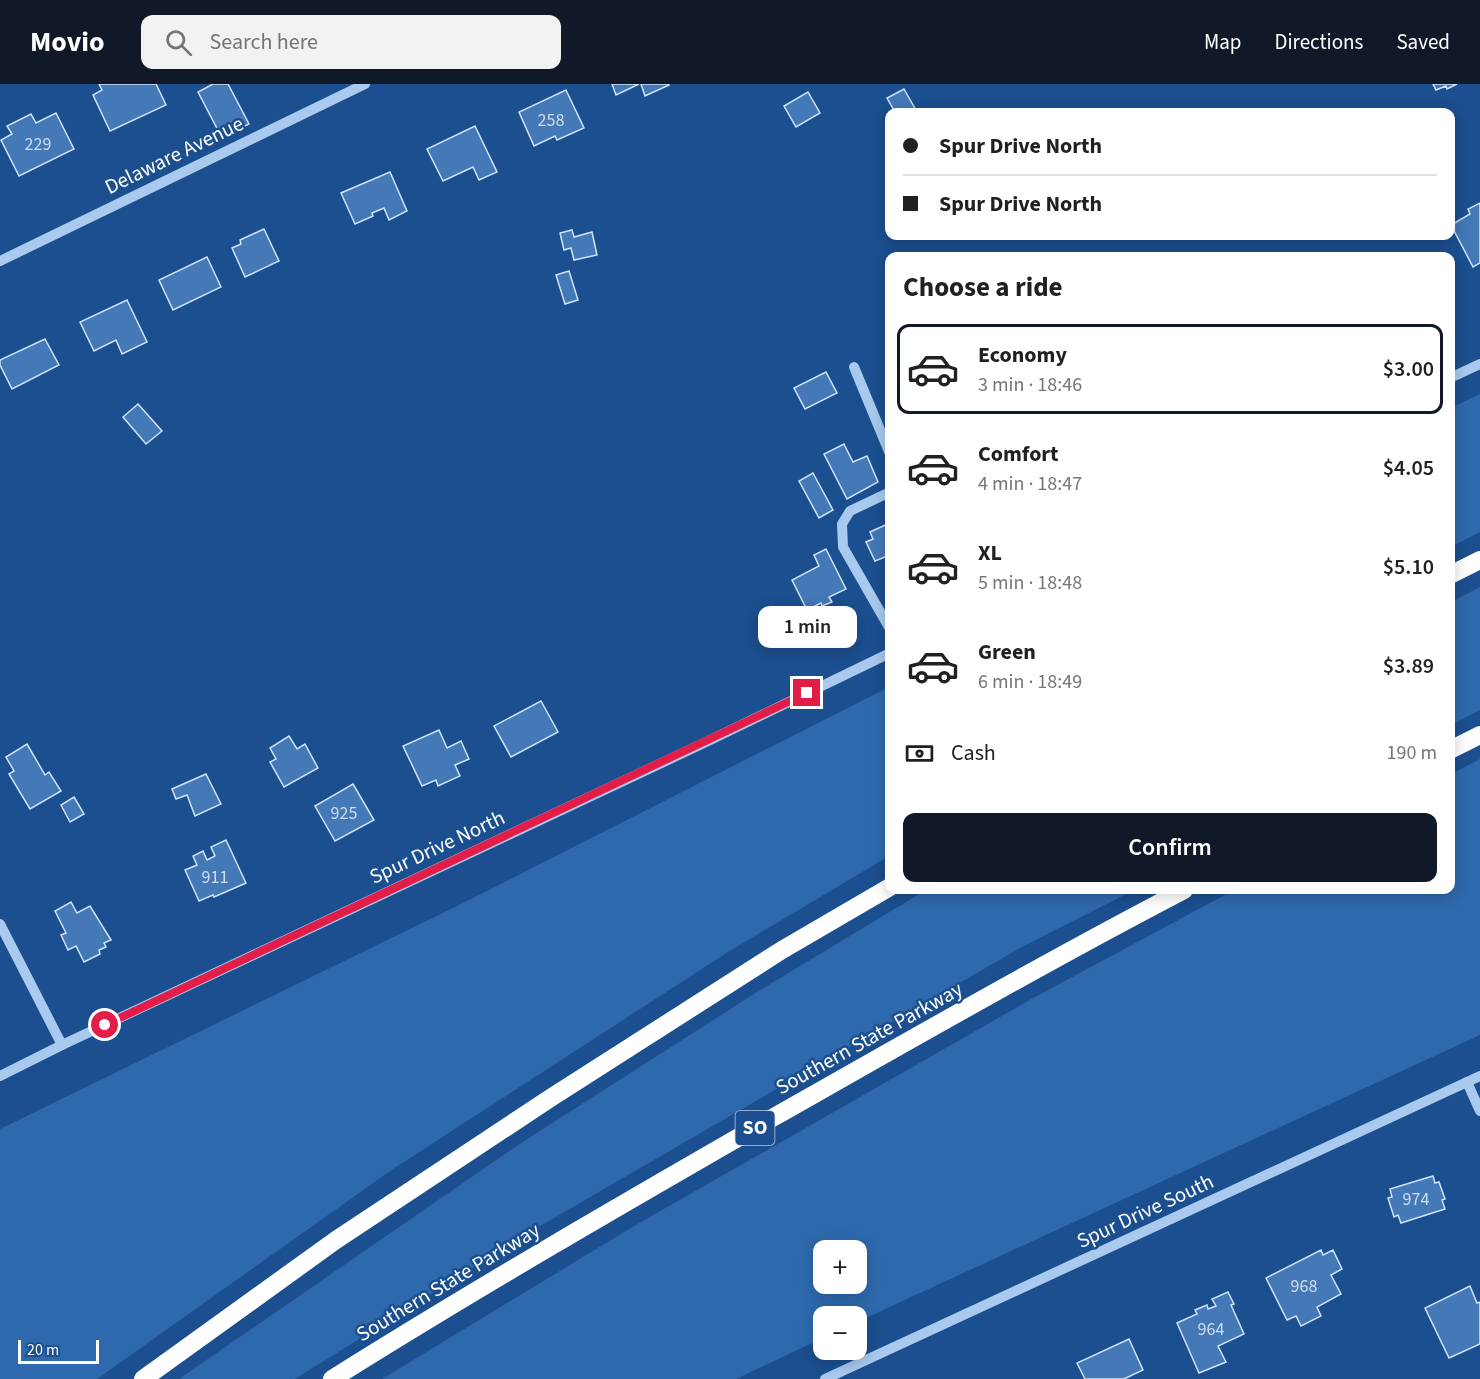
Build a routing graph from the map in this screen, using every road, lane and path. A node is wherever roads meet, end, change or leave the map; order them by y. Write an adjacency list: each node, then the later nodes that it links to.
1 (365, 84): 2 (street, Delaware Avenue)
2 (0, 261)
3 (1480, 364): 5 (street)
4 (854, 367): 6 (street)
5 (1455, 376)
6 (885, 442)
7 (885, 494): 10 (street)
8 (1480, 560): 9 (highway)
9 (1455, 572)
10 (885, 620)
11 (885, 655): 17 (street, Spur Drive North)
12 (1480, 735): 13 (highway)
13 (1455, 748)
14 (885, 890): 22 (highway)
15 (1177, 894): 23 (highway, Southern State Parkway / SO)
16 (0, 924): 17 (street)
17 (62, 1045): 18 (street, Spur Drive North)
18 (0, 1076)
19 (1480, 1076): 20 (street, Spur Drive South)
20 (1467, 1082): 21 (street); 24 (street, Spur Drive South)
21 (1480, 1111)
22 (143, 1379)
23 (332, 1379)
24 (825, 1379)

